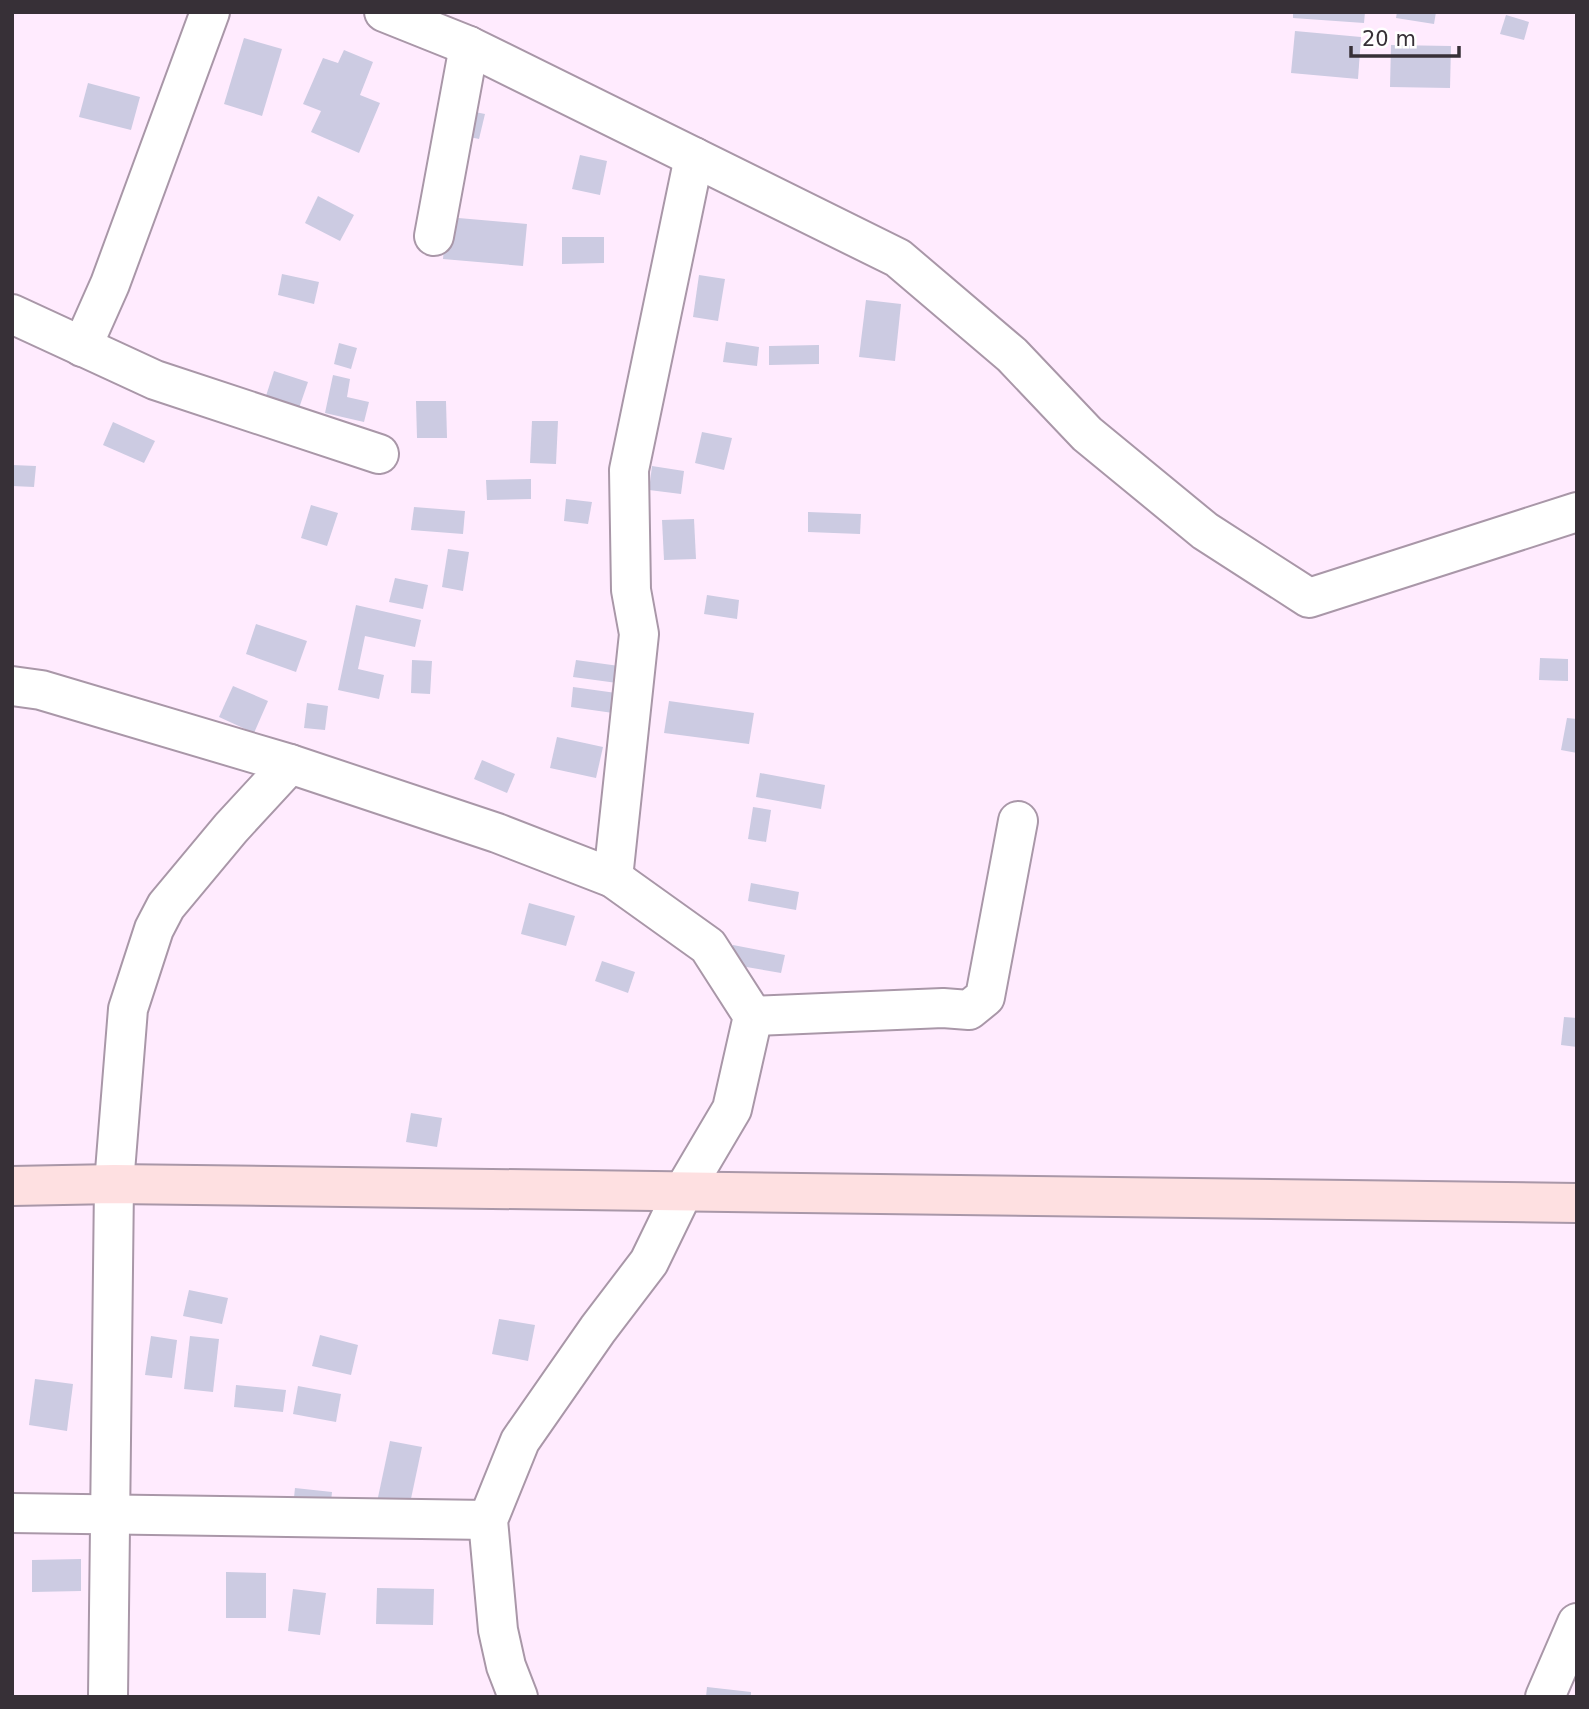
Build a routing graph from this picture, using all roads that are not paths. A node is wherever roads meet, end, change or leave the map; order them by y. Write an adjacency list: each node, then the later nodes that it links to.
1 (210, 12): 7 (street)
2 (384, 12): 3 (street)
3 (469, 46): 4 (street); 5 (street)
4 (694, 157): 9 (street); 13 (street)
5 (434, 236)
6 (12, 314): 7 (street)
7 (82, 347): 8 (street)
8 (379, 454)
9 (1577, 512)
10 (12, 686): 11 (street)
11 (290, 764): 13 (street); 15 (street)
12 (1018, 821): 14 (street)
13 (613, 878): 14 (street)
14 (753, 1016): 17 (street)
15 (114, 1184): 16 (main road); 17 (main road); 20 (street)
16 (12, 1186)
17 (683, 1192): 18 (main road); 21 (street)
18 (1577, 1203)
19 (12, 1513): 20 (street)
20 (110, 1515): 21 (street); 23 (street)
21 (488, 1520): 24 (street)
22 (1577, 1623): 25 (street)
23 (107, 1697)
24 (518, 1697)
25 (1545, 1697)

